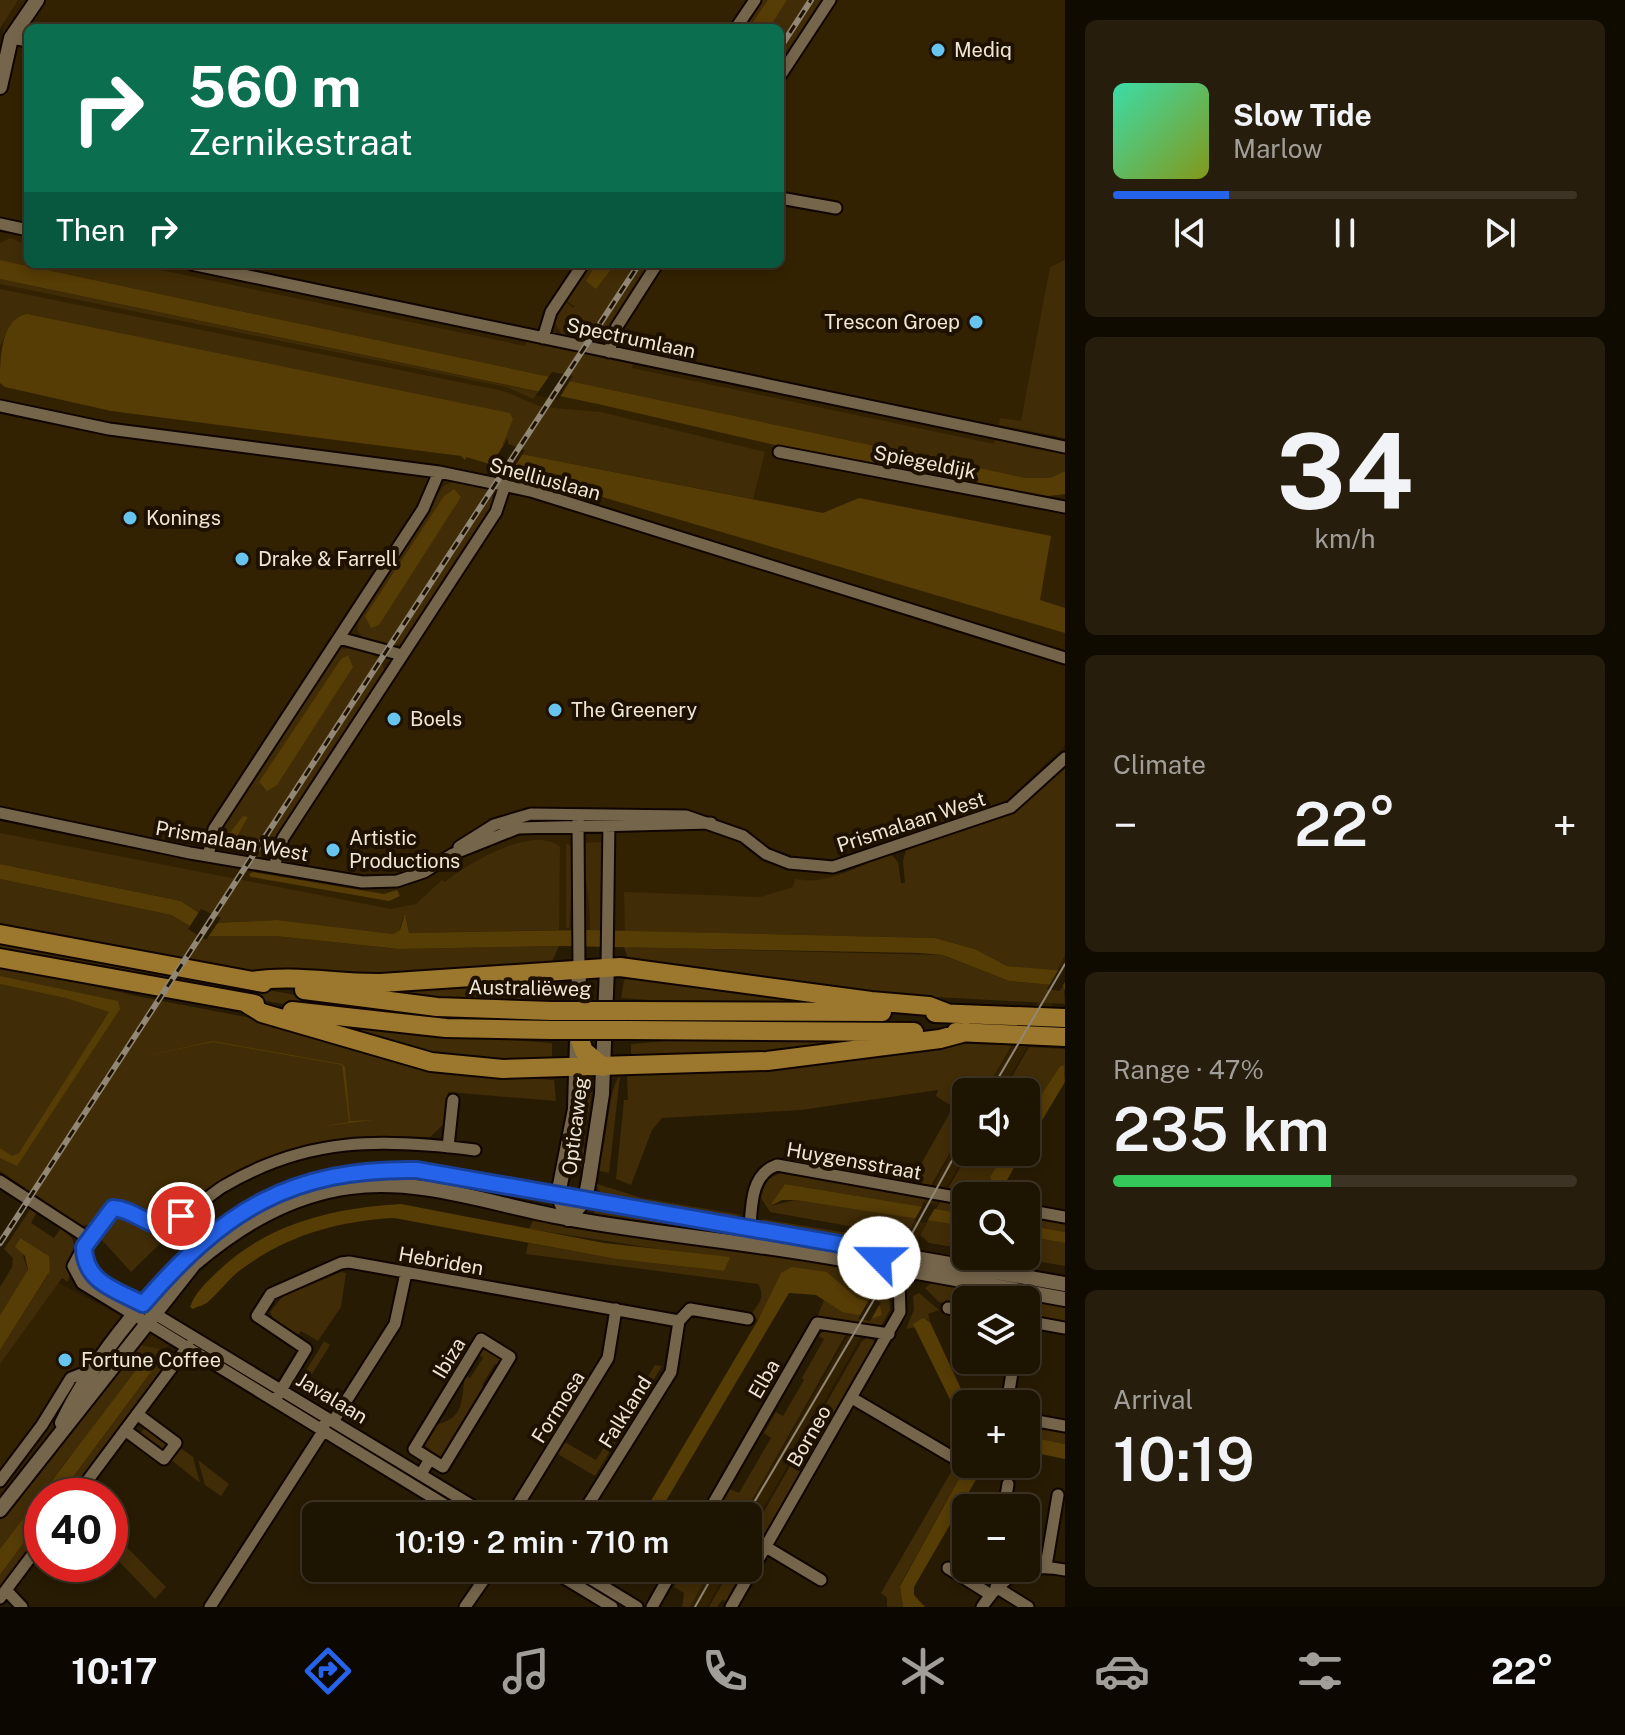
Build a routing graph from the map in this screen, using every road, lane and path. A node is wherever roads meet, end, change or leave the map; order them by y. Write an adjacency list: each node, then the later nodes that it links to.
1 (37, 0): 5 (street)
2 (755, 0): 4 (street)
3 (830, 0): 7 (street)
4 (739, 24)
5 (11, 38): 6 (street); 8 (street)
6 (24, 40)
7 (784, 70)
8 (0, 87)
9 (784, 199): 10 (street)
10 (836, 208)
11 (0, 224): 12 (street)
12 (24, 229)
13 (210, 268): 16 (street, Spectrumlaan)
14 (580, 268): 16 (street)
15 (654, 268): 17 (street)
16 (543, 338): 17 (street, Spectrumlaan)
17 (609, 352): 19 (street, Spectrumlaan)
18 (0, 406): 21 (street, Snelliuslaan)
19 (1065, 447)
20 (779, 452): 23 (street, Spiegeldijk)
21 (439, 472): 22 (street, Snelliuslaan); 24 (street)
22 (505, 485): 25 (street); 26 (street, Snelliuslaan)
23 (1065, 507)
24 (339, 638): 25 (street); 31 (street)
25 (402, 655): 32 (street)
26 (1065, 658)
27 (1065, 758): 30 (street, Prismalaan West)
28 (0, 813): 31 (street, Prismalaan West)
29 (578, 820): 30 (street, Prismalaan West); 32 (street, Prismalaan West); 36 (street, Opticaweg)
30 (609, 820): 35 (street, Opticaweg)
31 (208, 856): 32 (street, Prismalaan West)
32 (274, 867)
33 (0, 934): 37 (main road, Australiëweg)
34 (0, 958): 38 (main road, Australiëweg)
35 (607, 967): 36 (main road); 39 (main road); 45 (street, Opticaweg)
36 (579, 971): 37 (main road); 43 (street, Opticaweg)
37 (252, 981): 41 (main road, Australiëweg, bridge)
38 (246, 1003): 41 (main road, Australiëweg, bridge); 46 (main road)
39 (947, 1013): 40 (main road, Australiëweg); 41 (main road, Australiëweg)
40 (1065, 1018)
41 (629, 1021): 42 (main road, Australiëweg)
42 (966, 1032): 44 (main road, Australiëweg); 45 (main road)
43 (578, 1034): 45 (main road); 46 (street, Opticaweg)
44 (1065, 1037)
45 (603, 1067): 46 (main road); 53 (street, Opticaweg)
46 (574, 1068): 51 (street, Opticaweg)
47 (453, 1100): 48 (street)
48 (448, 1147): 49 (street); 58 (street)
49 (475, 1150)
50 (0, 1181): 58 (street)
51 (558, 1195): 53 (street); 56 (street, Opticaweg); 67 (street)
52 (952, 1196): 57 (street, Huygensstraat)
53 (585, 1200): 56 (street, Opticaweg); 57 (street)
54 (1040, 1213): 55 (street)
55 (1065, 1217)
56 (568, 1219): 57 (street); 67 (street)
57 (750, 1236): 59 (street)
58 (86, 1243): 67 (street)
59 (880, 1259): 60 (street); 60 (street)
60 (909, 1270): 62 (street); 63 (street); 72 (street, Borneo)
61 (406, 1273): 65 (street, Hebriden); 75 (street, Hebriden); 79 (street)
62 (1065, 1284)
63 (1065, 1299)
64 (948, 1308): 66 (street)
65 (616, 1309): 69 (street, Hebriden); 95 (street, Formosa)
66 (952, 1309)
67 (145, 1313): 73 (street, Javalaan); 74 (street); 75 (street, Javalaan); 84 (street)
68 (748, 1319): 69 (street, Hebriden)
69 (679, 1321): 96 (street, Falkland)
70 (1040, 1324): 71 (street)
71 (1065, 1328)
72 (889, 1334): 76 (street, Borneo); 97 (street, Elba)
73 (188, 1346): 75 (street, Javalaan); 78 (street)
74 (94, 1369): 84 (street); 89 (street)
75 (278, 1394): 77 (street, Javalaan); 83 (street, Javalaan)
76 (852, 1398): 85 (street); 99 (street, Borneo)
77 (322, 1413): 79 (street, Javalaan); 83 (street)
78 (137, 1414): 82 (street); 82 (street)
79 (334, 1420): 87 (street, Javalaan)
80 (1040, 1422): 81 (street)
81 (1065, 1426)
82 (125, 1430): 88 (street)
83 (324, 1430): 93 (street, Javalaan); 114 (street)
84 (56, 1435): 98 (street)
85 (952, 1457)
86 (430, 1459): 86 (street, Ibiza); 87 (street)
87 (421, 1474): 94 (street, Javalaan)
88 (89, 1478)
89 (0, 1481)
90 (1008, 1484): 91 (street)
91 (1006, 1494)
92 (1058, 1495): 101 (street)
93 (440, 1502)
94 (466, 1502)
95 (520, 1502)
96 (590, 1502)
97 (714, 1502)
98 (0, 1510)
99 (766, 1547): 105 (street); 119 (street, Borneo)
100 (24, 1566): 112 (street)
101 (1046, 1566): 102 (street); 104 (street)
102 (1040, 1567)
103 (948, 1568): 111 (street)
104 (1065, 1570)
105 (821, 1580)
106 (482, 1582): 115 (street)
107 (571, 1582): 116 (street)
108 (596, 1582): 117 (street)
109 (666, 1582): 118 (street)
110 (1003, 1582): 111 (street)
111 (993, 1591): 120 (street); 121 (street)
112 (3, 1594): 113 (street)
113 (22, 1607)
114 (210, 1607)
115 (465, 1607)
116 (612, 1607)
117 (637, 1607)
118 (652, 1607)
119 (731, 1607)
120 (982, 1607)
121 (1028, 1607)

